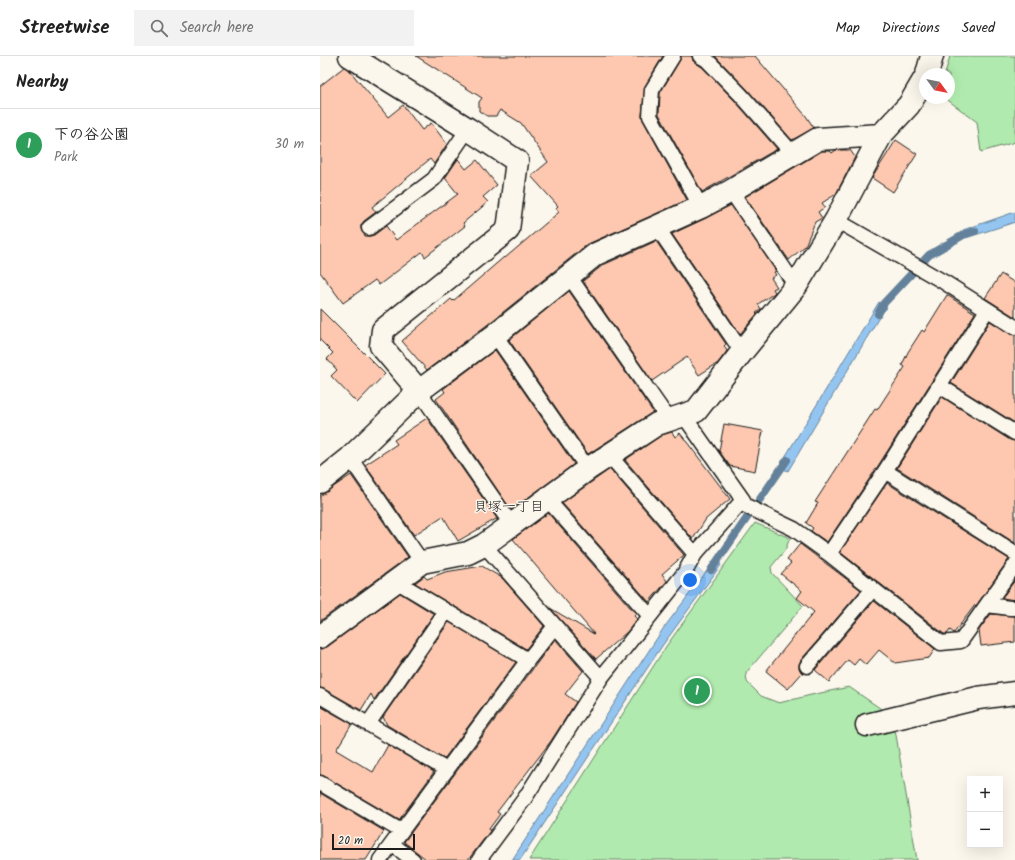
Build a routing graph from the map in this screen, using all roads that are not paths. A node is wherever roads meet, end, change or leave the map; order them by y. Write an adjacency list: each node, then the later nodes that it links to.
1 (350, 56): 7 (street)
2 (673, 56): 11 (lane)
3 (700, 56): 9 (lane)
4 (932, 56): 5 (street)
5 (929, 68)
6 (919, 88): 8 (street)
7 (468, 129): 14 (lane); 22 (street)
8 (881, 135): 9 (street); 12 (street)
9 (793, 154): 10 (street)
10 (731, 191): 11 (street); 16 (lane)
11 (701, 207): 13 (street)
12 (836, 220): 16 (street); 17 (lane)
13 (657, 227): 15 (street); 20 (lane)
14 (369, 228)
15 (569, 276): 19 (street); 23 (lane)
16 (796, 286): 20 (street)
17 (987, 310): 18 (lane); 21 (lane)
18 (1014, 325)
19 (495, 335): 22 (street); 27 (lane)
20 (742, 352): 23 (street)
21 (940, 386): 24 (lane); 28 (lane)
22 (419, 391): 26 (street); 32 (lane)
23 (676, 418): 25 (street); 31 (lane)
24 (1015, 433)
25 (609, 455): 27 (street); 35 (lane)
26 (350, 458): 29 (street); 37 (lane)
27 (588, 469): 30 (street)
28 (886, 471): 34 (lane); 36 (lane)
29 (320, 482)
30 (547, 499): 32 (street); 44 (lane)
31 (744, 506): 35 (lane); 36 (lane)
32 (511, 524): 33 (street)
33 (484, 545): 37 (street); 45 (lane)
34 (1015, 553)
35 (695, 554): 44 (lane)
36 (829, 554): 40 (lane)
37 (422, 562): 39 (street)
38 (1015, 565): 41 (lane)
39 (396, 581): 43 (lane); 46 (street)
40 (873, 589): 41 (lane); 48 (lane)
41 (987, 605): 42 (lane)
42 (1015, 608)
43 (446, 611): 47 (lane); 52 (lane)
44 (649, 615): 49 (lane)
45 (555, 626): 47 (lane); 49 (lane)
46 (320, 637)
47 (528, 660): 54 (lane)
48 (807, 666)
49 (601, 678): 60 (lane)
50 (1015, 693): 53 (street)
51 (320, 696): 52 (lane)
52 (368, 724): 54 (lane)
53 (867, 725)
54 (447, 770): 56 (lane)
55 (320, 783): 56 (lane)
56 (401, 832): 57 (lane)
57 (392, 844): 58 (lane); 59 (lane)
58 (380, 860)
59 (413, 860)
60 (479, 860)

